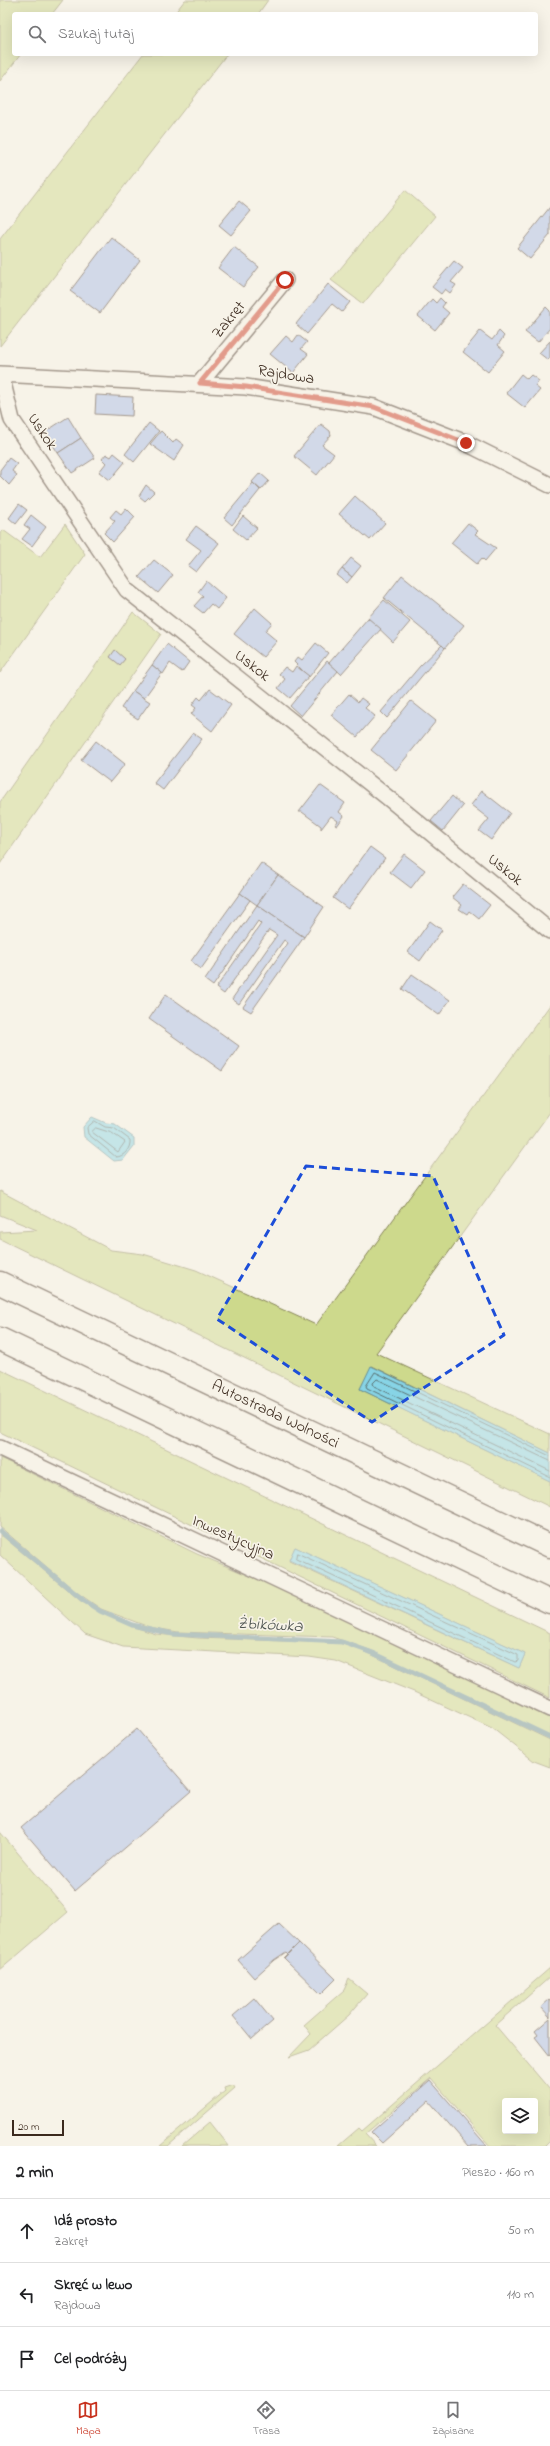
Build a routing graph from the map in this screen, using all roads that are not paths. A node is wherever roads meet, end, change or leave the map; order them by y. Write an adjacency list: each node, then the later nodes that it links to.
1 (285, 280): 3 (street, Zakręt)
2 (0, 374): 3 (street, Rajdowa); 5 (street, Uskok)
3 (200, 383): 4 (street, Rajdowa)
4 (550, 486)
5 (550, 931)
6 (0, 1284): 9 (highway, Autostrada Wolności)
7 (0, 1339): 10 (highway)
8 (0, 1448): 11 (street, Inwestycyjna)
9 (550, 1546)
10 (550, 1602)
11 (550, 1709)

